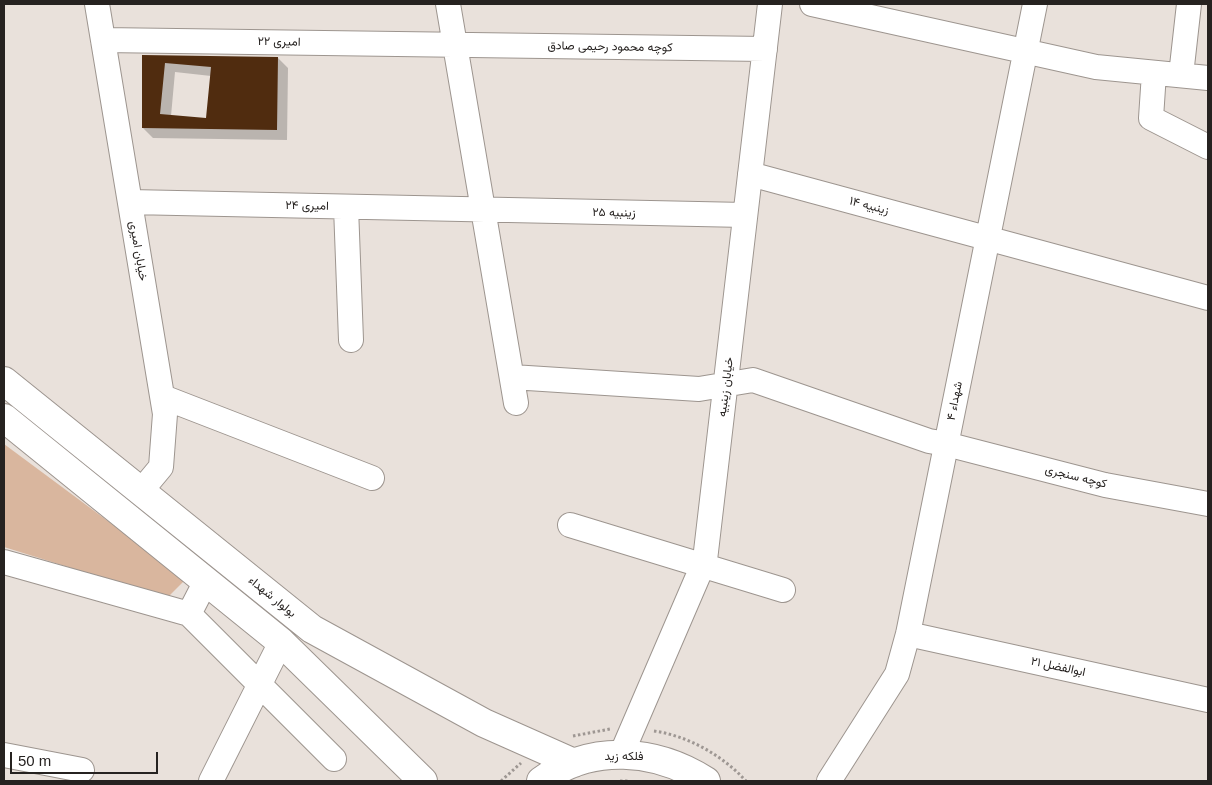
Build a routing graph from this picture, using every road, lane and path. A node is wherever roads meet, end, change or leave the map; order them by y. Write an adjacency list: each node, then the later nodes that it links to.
1 (97, 4): 7 (street, خیابان امیری)
2 (448, 4): 8 (street)
3 (770, 4): 9 (street, خیابان زینبیه)
4 (812, 4): 10 (street)
5 (1035, 4): 10 (street, شهداء ۴)
6 (1189, 4): 12 (street)
7 (103, 40): 8 (street, امیری ۲۲); 16 (street, خیابان امیری)
8 (455, 45): 9 (street, کوچه محمود رحیمی صادق); 18 (street)
9 (765, 49): 15 (street, خیابان زینبیه)
10 (1025, 53): 11 (street); 20 (street, شهداء ۴)
11 (1154, 73): 12 (street); 14 (street)
12 (1181, 76): 13 (street)
13 (1208, 78)
14 (1208, 147)
15 (750, 174): 19 (street, خیابان زینبیه); 20 (street, زینبیه ۱۴)
16 (130, 202): 17 (street, امیری ۲۴); 26 (street, خیابان امیری)
17 (346, 207): 18 (street, امیری ۲۴); 22 (street)
18 (483, 210): 19 (street, زینبیه ۲۵); 23 (street)
19 (745, 216): 25 (street, خیابان زینبیه)
20 (988, 238): 21 (street, زینبیه ۱۴); 29 (street, شهداء ۴)
21 (1208, 298)
22 (351, 340)
23 (512, 377): 25 (street, کوچه سنجری); 27 (street)
24 (4, 380): 31 (main road, بولوار شهداء)
25 (726, 385): 29 (street, کوچه سنجری); 35 (street, خیابان زینبیه)
26 (163, 397): 30 (street); 31 (street, خیابان امیری)
27 (516, 403)
28 (4, 418): 36 (main road)
29 (946, 444): 32 (street, کوچه سنجری); 39 (street, شهداء ۴)
30 (372, 478)
31 (141, 492): 46 (main road, بولوار شهداء)
32 (1208, 504)
33 (570, 525): 35 (street)
34 (4, 562): 38 (street)
35 (703, 566): 37 (street); 43 (street, خیابان زینبیه)
36 (206, 581): 38 (street); 40 (main road)
37 (783, 590)
38 (189, 614): 41 (street)
39 (908, 634): 42 (street, ابوالفضل ۲۱); 54 (street, شهداء ۴)
40 (281, 642): 41 (street); 49 (main road)
41 (260, 685): 45 (street); 48 (street)
42 (1208, 700)
43 (621, 754): 46 (main road, فلکه زید); 53 (main road, فلکه زید)
44 (4, 755): 47 (street)
45 (334, 759)
46 (574, 763): 50 (main road, فلکه زید)
47 (82, 770)
48 (211, 781)
49 (423, 781)
50 (541, 781)
51 (620, 781): 52 (path)
52 (629, 781)
53 (706, 781)
54 (829, 781)

